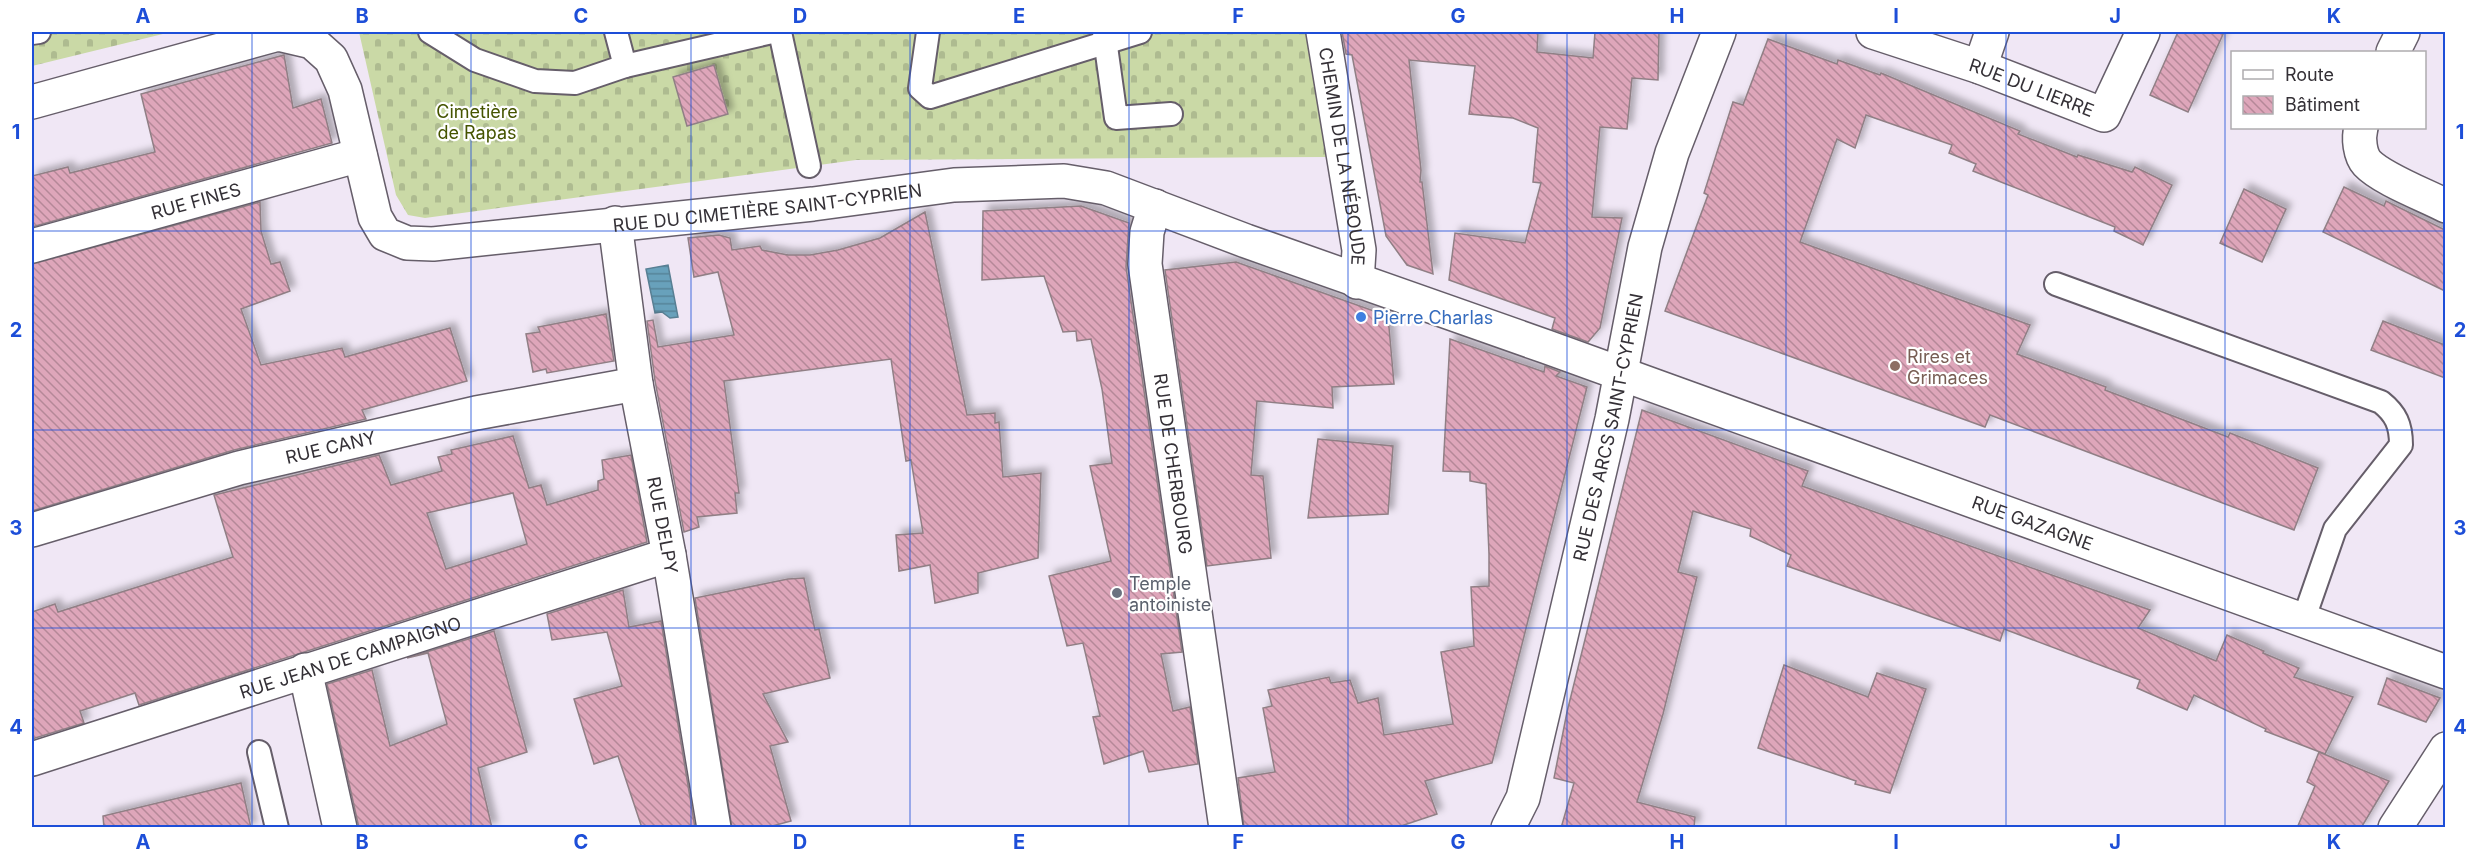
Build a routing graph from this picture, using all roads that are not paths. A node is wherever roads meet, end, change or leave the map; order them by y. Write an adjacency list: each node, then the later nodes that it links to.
1 (39, 32): 14 (lane)
2 (430, 32): 17 (lane)
3 (616, 32): 17 (lane)
4 (770, 32): 17 (lane)
5 (780, 32): 23 (lane)
6 (928, 32): 15 (lane)
7 (1140, 32): 15 (lane)
8 (1323, 32): 28 (street, CHEMIN DE LA NÉBOUDE)
9 (1719, 32): 30 (street, RUE DES ARCS SAINT-CYPRIEN)
10 (1873, 32): 18 (street, RUE DU LIERRE)
11 (1992, 32): 18 (street)
12 (2143, 32): 18 (street, RUE DU LIERRE)
13 (2403, 32): 16 (street)
14 (32, 33)
15 (1105, 37): 20 (lane)
16 (2394, 51)
17 (625, 66)
18 (1980, 67)
19 (32, 102): 22 (street, RUE DU CIMETIÈRE SAINT-CYPRIEN)
20 (1171, 114)
21 (2361, 129): 25 (street)
22 (360, 155): 26 (street, RUE DU CIMETIÈRE SAINT-CYPRIEN); 27 (street, RUE FINES)
23 (809, 166)
24 (1155, 206): 26 (street, RUE DU CIMETIÈRE SAINT-CYPRIEN); 28 (street, RUE DU CIMETIÈRE SAINT-CYPRIEN); 43 (street, RUE DE CHERBOURG)
25 (2445, 206)
26 (615, 223): 31 (street, RUE DELPY)
27 (32, 246)
28 (1357, 282): 30 (street, RUE DU CIMETIÈRE SAINT-CYPRIEN)
29 (2056, 284): 34 (lane)
30 (1621, 375): 34 (street, RUE GAZAGNE); 44 (street, RUE DES ARCS SAINT-CYPRIEN)
31 (636, 384): 32 (street, RUE CANY); 33 (street, RUE DELPY)
32 (32, 530)
33 (669, 555): 35 (street, RUE JEAN DE CAMPAIGNO); 42 (street, RUE DELPY)
34 (2304, 621): 36 (street, RUE GAZAGNE)
35 (305, 670): 38 (street, RUE JEAN DE CAMPAIGNO); 41 (street)
36 (2445, 672)
37 (259, 752): 40 (lane)
38 (32, 759)
39 (2443, 759): 45 (street)
40 (277, 828)
41 (340, 828)
42 (714, 828)
43 (1226, 828)
44 (1508, 828)
45 (2395, 828)

